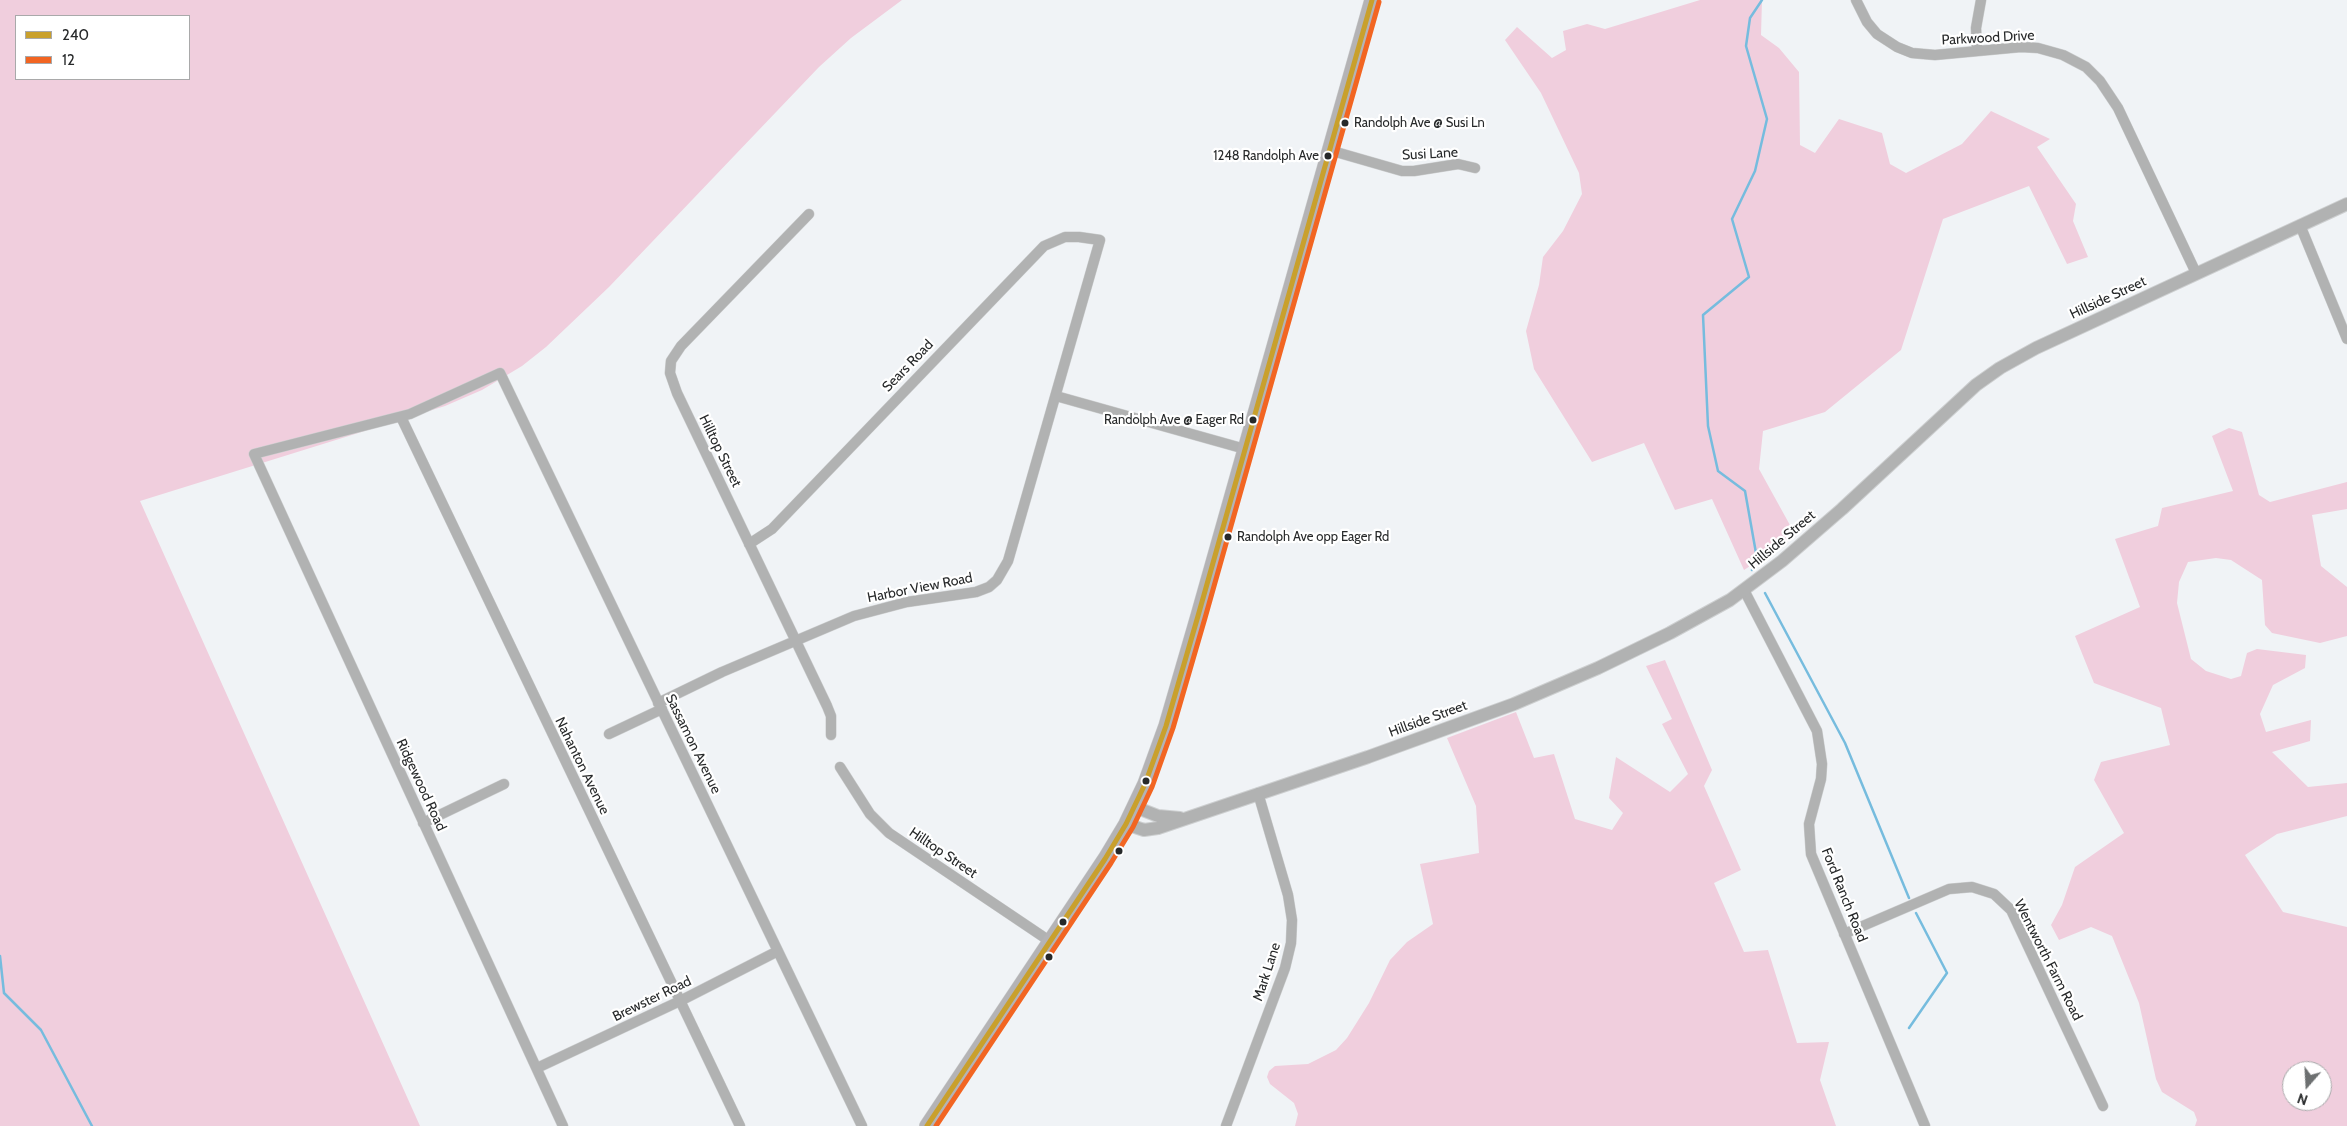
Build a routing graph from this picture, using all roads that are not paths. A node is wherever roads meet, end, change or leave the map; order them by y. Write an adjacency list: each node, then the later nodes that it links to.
1 (1372, 0): 5 (main road)
2 (1856, 0): 4 (street, Parkwood Drive)
3 (1981, 0): 4 (street)
4 (1977, 51): 11 (street, Parkwood Drive)
5 (1329, 150): 6 (street, Susi Lane); 15 (main road)
6 (1475, 168)
7 (2347, 204): 9 (street, Hillside Street)
8 (809, 214): 16 (street, Hilltop Street)
9 (2300, 225): 11 (street, Hillside Street); 12 (street)
10 (1100, 240): 13 (street, Harbor View Road); 16 (street, Sears Road)
11 (2196, 273): 17 (street, Hillside Street)
12 (2347, 339)
13 (1056, 396): 15 (street); 18 (street, Harbor View Road)
14 (401, 417): 19 (street, Sassamon Avenue); 27 (street, Ridgewood Road); 32 (street, Nahanton Avenue)
15 (1245, 449): 25 (main road)
16 (749, 544): 18 (street, Hilltop Street)
17 (1744, 590): 24 (street, Hillside Street); 29 (street, Ford Ranch Road)
18 (796, 641): 19 (street, Harbor View Road); 21 (street, Hilltop Street)
19 (660, 706): 20 (street, Harbor View Road); 31 (street, Sassamon Avenue)
20 (609, 734)
21 (831, 735)
22 (840, 767): 30 (street, Hilltop Street)
23 (504, 784): 27 (street)
24 (1258, 793): 26 (street, Hillside Street); 39 (street, Mark Lane)
25 (1135, 807): 26 (street, Hillside Street); 28 (main road)
26 (1190, 817): 28 (street, Hillside Street)
27 (423, 823): 33 (street, Ridgewood Road)
28 (1126, 824): 30 (main road)
29 (1844, 934): 34 (street, Wentworth Farm Road); 40 (street, Ford Ranch Road)
30 (1051, 942): 38 (main road)
31 (778, 951): 32 (street, Brewster Road); 37 (street, Sassamon Avenue)
32 (680, 1001): 33 (street, Brewster Road); 36 (street, Nahanton Avenue)
33 (537, 1068): 35 (street, Ridgewood Road)
34 (2103, 1106)
35 (563, 1126)
36 (740, 1126)
37 (862, 1126)
38 (927, 1126)
39 (1226, 1126)
40 (1925, 1126)

